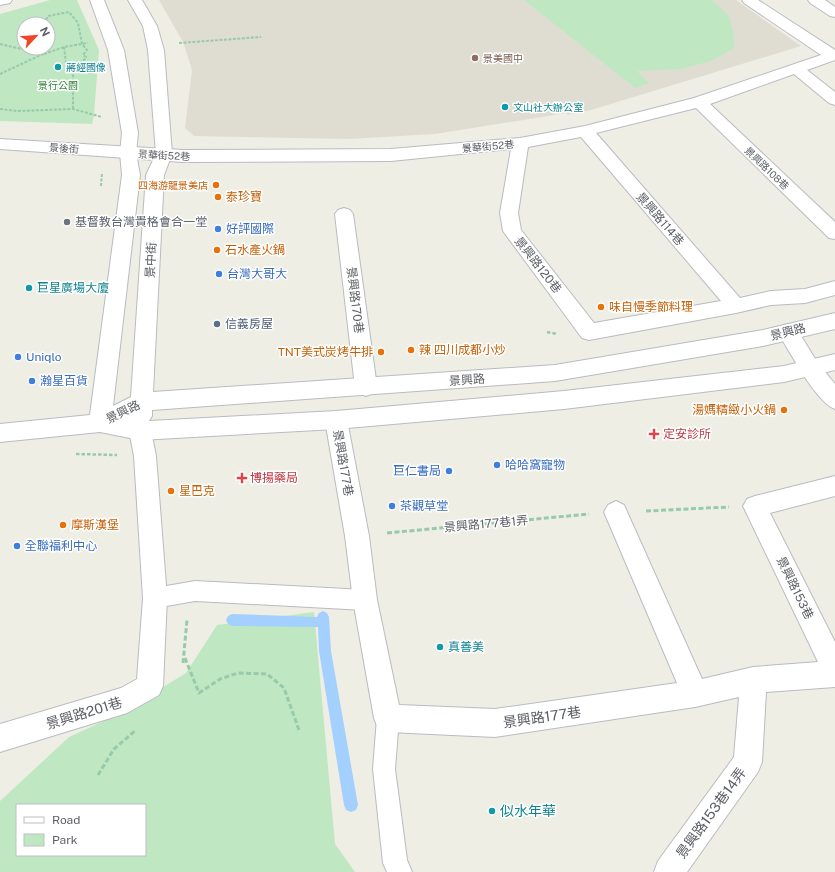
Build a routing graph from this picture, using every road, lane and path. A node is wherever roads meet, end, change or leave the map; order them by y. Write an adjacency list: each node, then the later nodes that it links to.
1 (5, 0): 6 (street)
2 (97, 0): 9 (street)
3 (134, 0): 32 (street, 景中街)
4 (749, 0): 17 (street)
5 (815, 0): 7 (street)
6 (0, 1)
7 (835, 13)
8 (48, 16): 12 (path)
9 (110, 35): 12 (path); 31 (street)
10 (261, 37): 13 (path)
11 (0, 44): 14 (path)
12 (82, 44): 15 (path); 19 (path)
13 (177, 44)
14 (16, 47)
15 (64, 47): 16 (path); 19 (path)
16 (56, 50)
17 (835, 55): 20 (street, 景華街52巷)
18 (40, 56): 21 (path)
19 (73, 67): 25 (path)
20 (797, 69): 22 (street); 23 (street, 景華街52巷)
21 (0, 74)
22 (835, 100)
23 (699, 102): 27 (street, 景華街52巷); 35 (street, 景興路108巷)
24 (0, 108): 25 (path)
25 (73, 109): 26 (path)
26 (104, 111)
27 (585, 131): 28 (street, 景華街52巷); 37 (street, 景興路114巷)
28 (520, 143): 32 (street, 景華街52巷); 37 (street, 景興路120巷)
29 (0, 144): 30 (street, 景後街)
30 (102, 151): 31 (street, 景後街); 33 (path)
31 (128, 153): 32 (street, 景華街52巷); 46 (street)
32 (164, 154): 44 (street, 景中街)
33 (101, 188)
34 (344, 214): 42 (street, 景興路170巷)
35 (835, 233)
36 (835, 288): 37 (street)
37 (736, 306)
38 (835, 321): 39 (street, 景興路)
39 (788, 332): 41 (street); 42 (street, 景興路)
40 (835, 362): 41 (street, 景興路)
41 (810, 368): 43 (street); 45 (street, 景興路)
42 (366, 387): 44 (street, 景興路)
43 (835, 400)
44 (142, 402): 46 (street, 景興路); 47 (street, 景中街)
45 (336, 420): 47 (street, 景興路); 53 (street, 景興路177巷)
46 (90, 425): 47 (street, 景興路); 48 (street, 景興路); 49 (path)
47 (140, 431): 54 (street, 景興路201巷)
48 (0, 434)
49 (73, 454)
50 (835, 486): 51 (street)
51 (755, 506): 52 (path, 景興路177巷1弄); 57 (street, 景興路153巷)
52 (616, 512): 53 (path, 景興路177巷1弄); 60 (street)
53 (357, 536): 55 (street, 景興路177巷)
54 (155, 598): 55 (lane); 63 (street, 景興路201巷)
55 (365, 600): 61 (street, 景興路177巷)
56 (185, 658): 62 (path)
57 (835, 670)
58 (835, 674): 59 (street)
59 (753, 680): 60 (street); 65 (street, 景興路153巷14弄)
60 (695, 694): 61 (street, 景興路177巷)
61 (388, 718): 64 (lane, 景興路177巷)
62 (299, 730)
63 (0, 738)
64 (400, 872)
65 (669, 872)

